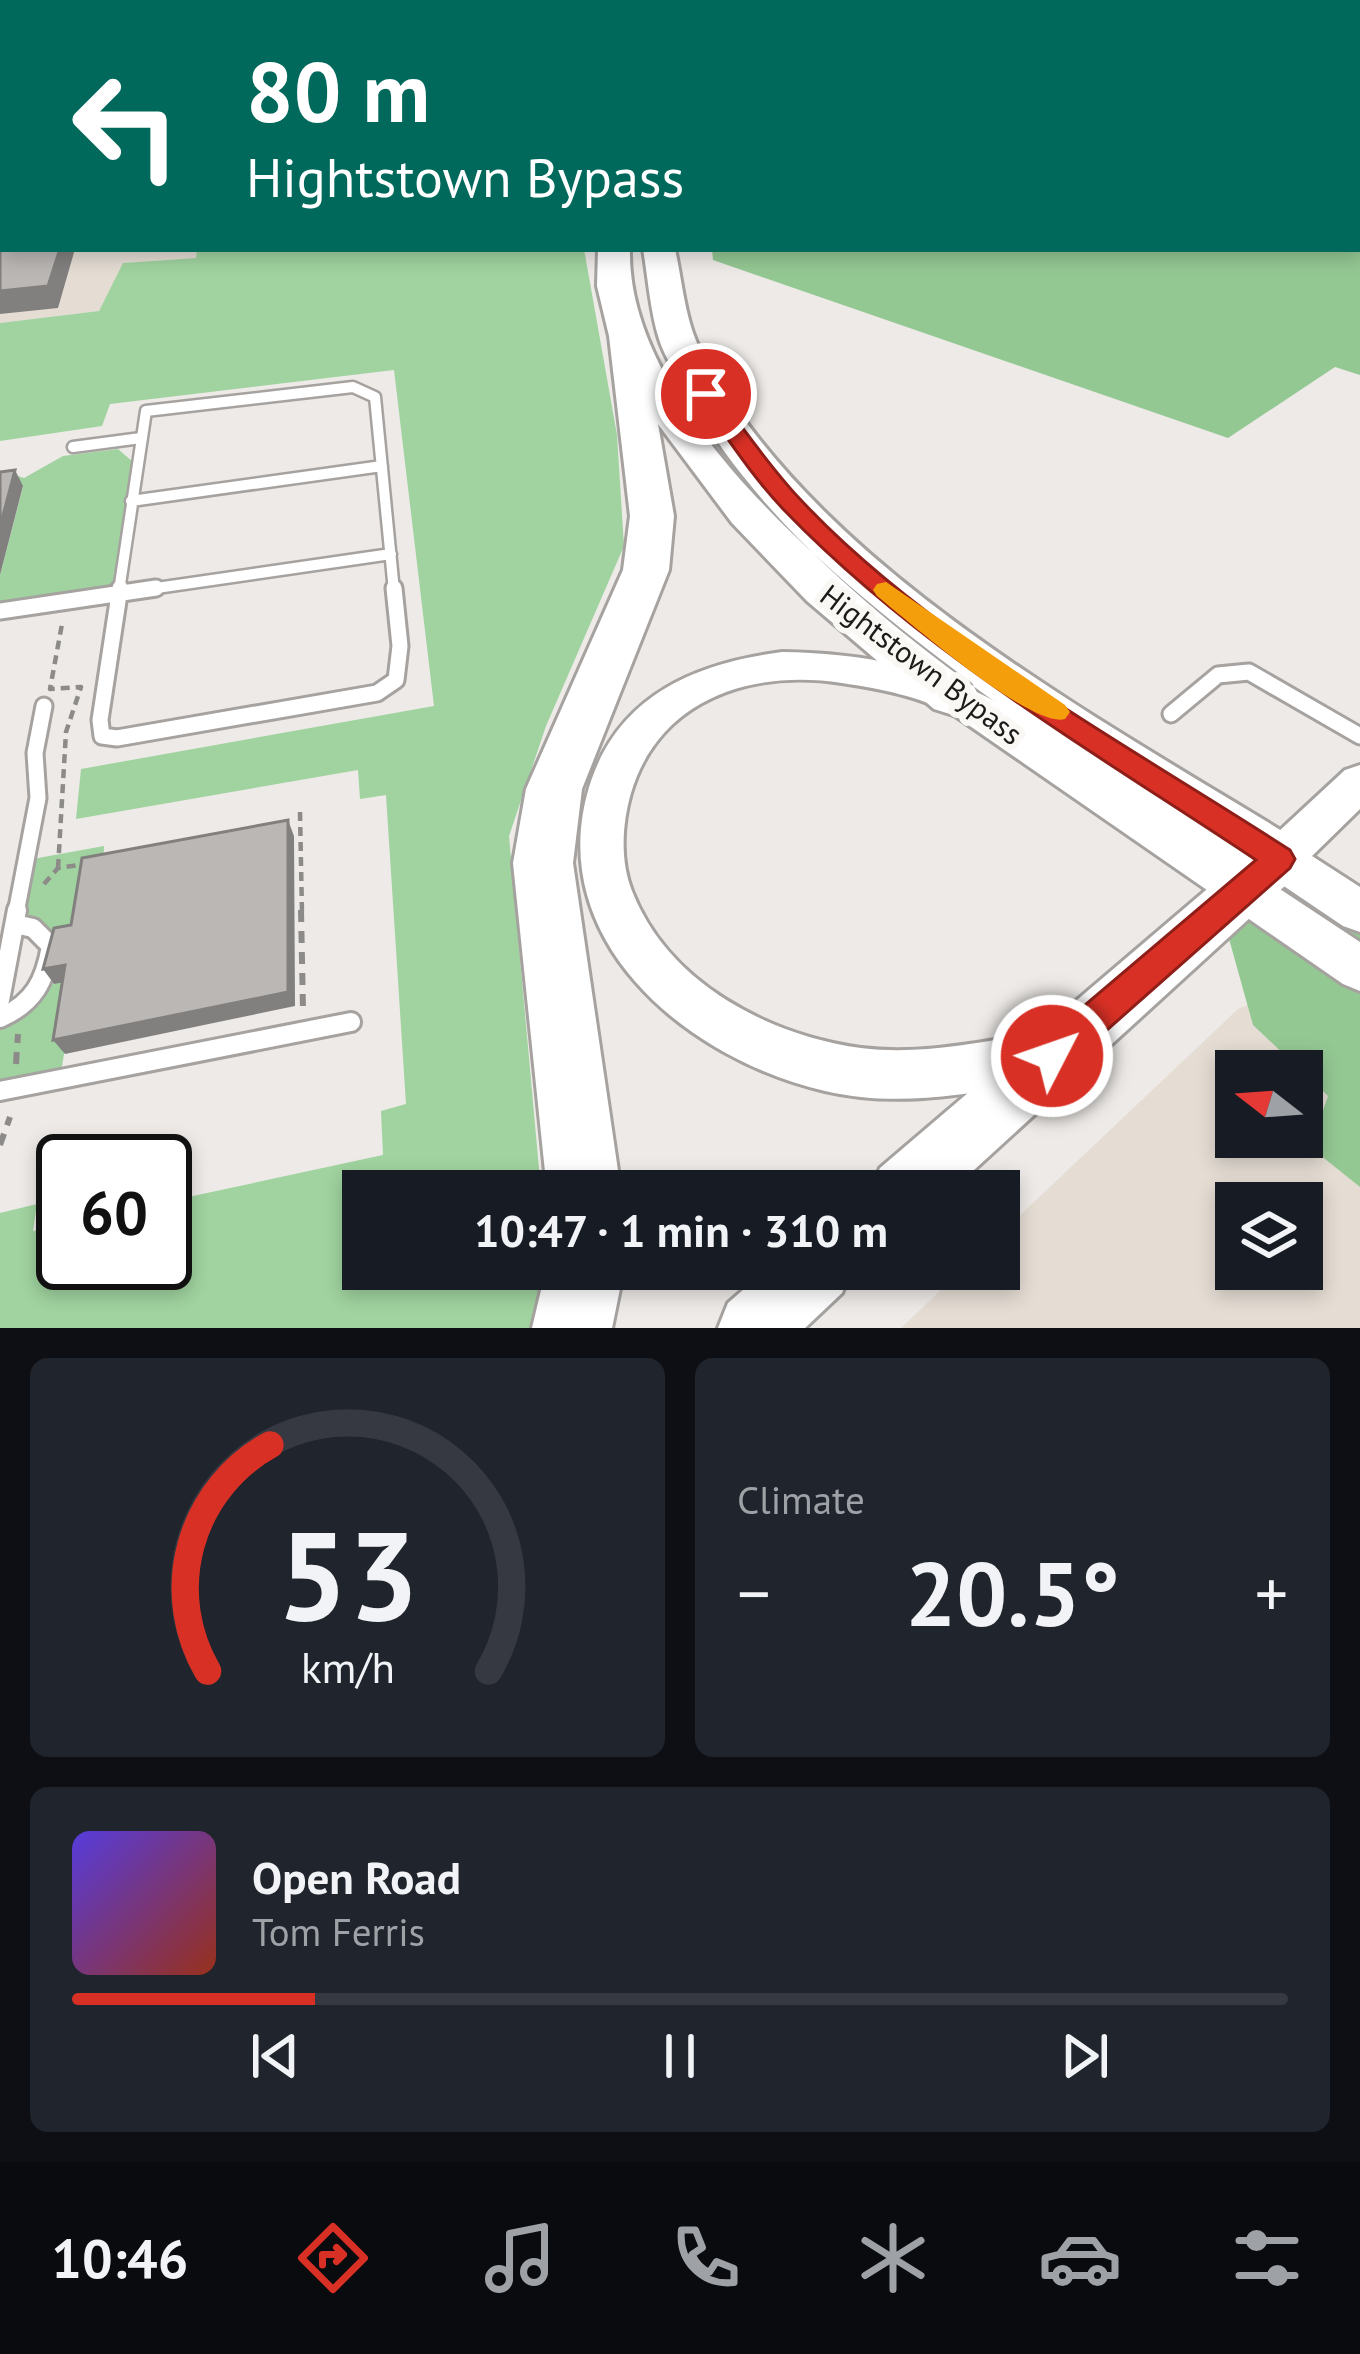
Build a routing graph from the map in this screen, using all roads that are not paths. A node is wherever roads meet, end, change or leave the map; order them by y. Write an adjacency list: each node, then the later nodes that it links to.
1 (614, 252): 3 (highway, Hightstown Bypass)
2 (659, 252): 16 (highway, Hightstown Bypass)
3 (625, 339): 11 (highway, Hightstown Bypass); 25 (highway)
4 (141, 438): 5 (lane); 6 (lane); 7 (lane)
5 (74, 447)
6 (382, 466): 7 (lane); 8 (lane)
7 (131, 502): 9 (lane)
8 (391, 554): 9 (lane); 9 (lane)
9 (116, 594): 10 (lane)
10 (0, 611)
11 (952, 696): 16 (main road, Hightstown Bypass); 23 (main road)
12 (44, 706): 18 (lane)
13 (1171, 714): 14 (lane)
14 (1360, 736)
15 (1354, 795): 16 (main road)
16 (1262, 875): 17 (main road); 19 (main road); 23 (main road)
17 (1360, 912)
18 (15, 924): 20 (lane); 21 (lane)
19 (1360, 968)
20 (0, 1000)
21 (0, 1018)
22 (351, 1022): 24 (lane)
23 (1052, 1056): 26 (main road)
24 (0, 1091)
25 (581, 1170)
26 (926, 1170)
27 (580, 1290): 29 (highway)
28 (795, 1290): 30 (main road)
29 (572, 1328)
30 (753, 1328)

